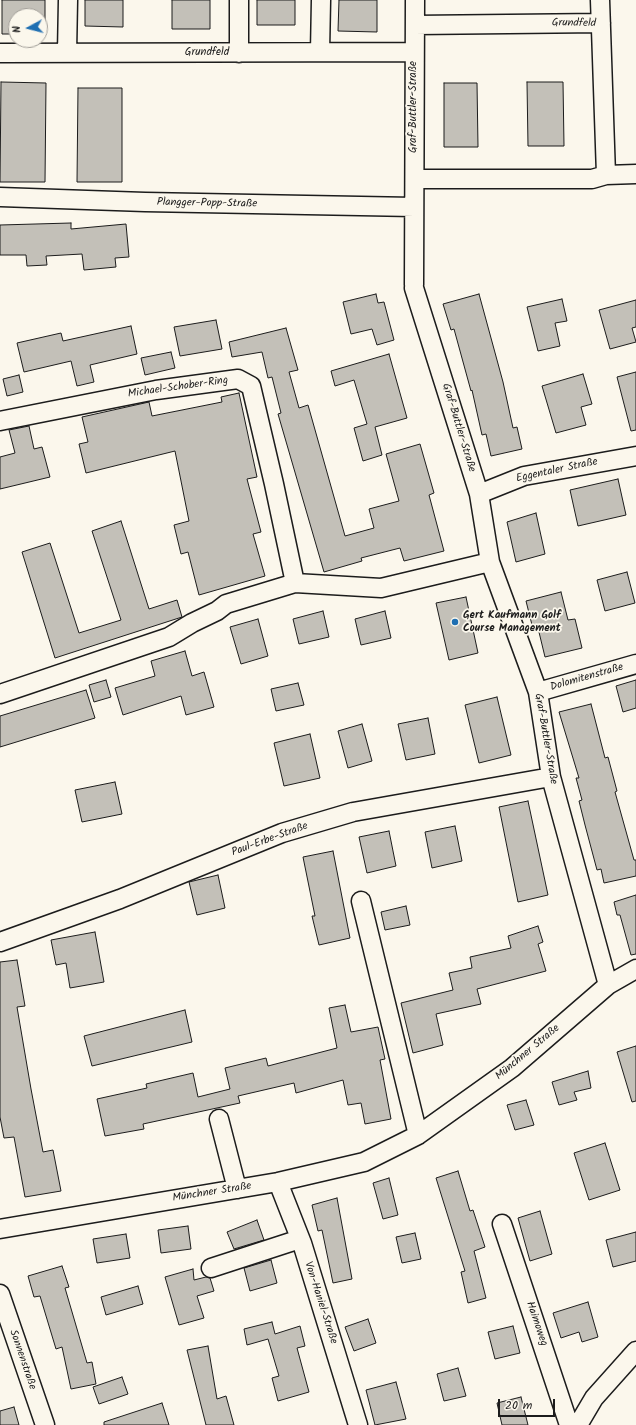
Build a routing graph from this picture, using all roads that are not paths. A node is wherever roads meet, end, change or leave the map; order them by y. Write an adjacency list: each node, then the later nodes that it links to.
1 (68, 0): 11 (street)
2 (240, 0): 12 (street)
3 (321, 0): 8 (street)
4 (415, 0): 7 (street, Graf-Buttler-Straße)
5 (600, 0): 6 (street)
6 (601, 23): 7 (street, Grundfeld); 14 (street, Grundfeld)
7 (415, 25): 9 (street, Graf-Buttler-Straße)
8 (320, 52): 9 (street, Grundfeld); 12 (street, Grundfeld)
9 (414, 52): 15 (street, Graf-Buttler-Straße)
10 (0, 53): 11 (street, Grundfeld)
11 (67, 53): 12 (street, Grundfeld)
12 (239, 53)
13 (636, 174): 14 (street)
14 (606, 175): 15 (street)
15 (415, 179): 17 (street, Graf-Buttler-Straße)
16 (0, 197): 17 (street, Plangger-Popp-Straße)
17 (414, 207): 20 (street, Graf-Buttler-Straße)
18 (0, 421): 22 (street, Michael-Schober-Ring)
19 (636, 456): 20 (street, Eggentaler Straße)
20 (479, 494): 21 (street, Graf-Buttler-Straße)
21 (490, 562): 22 (street); 24 (street, Graf-Buttler-Straße)
22 (295, 583): 25 (street)
23 (636, 664): 24 (street, Dolomitenstraße)
24 (538, 692): 26 (street, Graf-Buttler-Straße)
25 (0, 694)
26 (550, 777): 28 (street, Paul-Erbe-Straße); 30 (street, Graf-Buttler-Straße)
27 (361, 901): 32 (street)
28 (0, 942)
29 (636, 969): 30 (street, Münchner Straße)
30 (608, 985): 32 (street, Münchner Straße)
31 (219, 1120): 34 (street)
32 (418, 1135): 33 (street, Münchner Straße)
33 (278, 1182): 34 (street, Münchner Straße); 37 (street, Von-Haniel-Straße)
34 (238, 1189): 36 (street, Münchner Straße)
35 (502, 1224): 43 (street, Haimoweg)
36 (0, 1229)
37 (300, 1240): 38 (street); 42 (street, Von-Haniel-Straße)
38 (210, 1268)
39 (0, 1294): 41 (street, Sonnenstraße)
40 (636, 1351): 44 (street)
41 (44, 1425)
42 (358, 1425)
43 (569, 1425)
44 (578, 1425)

